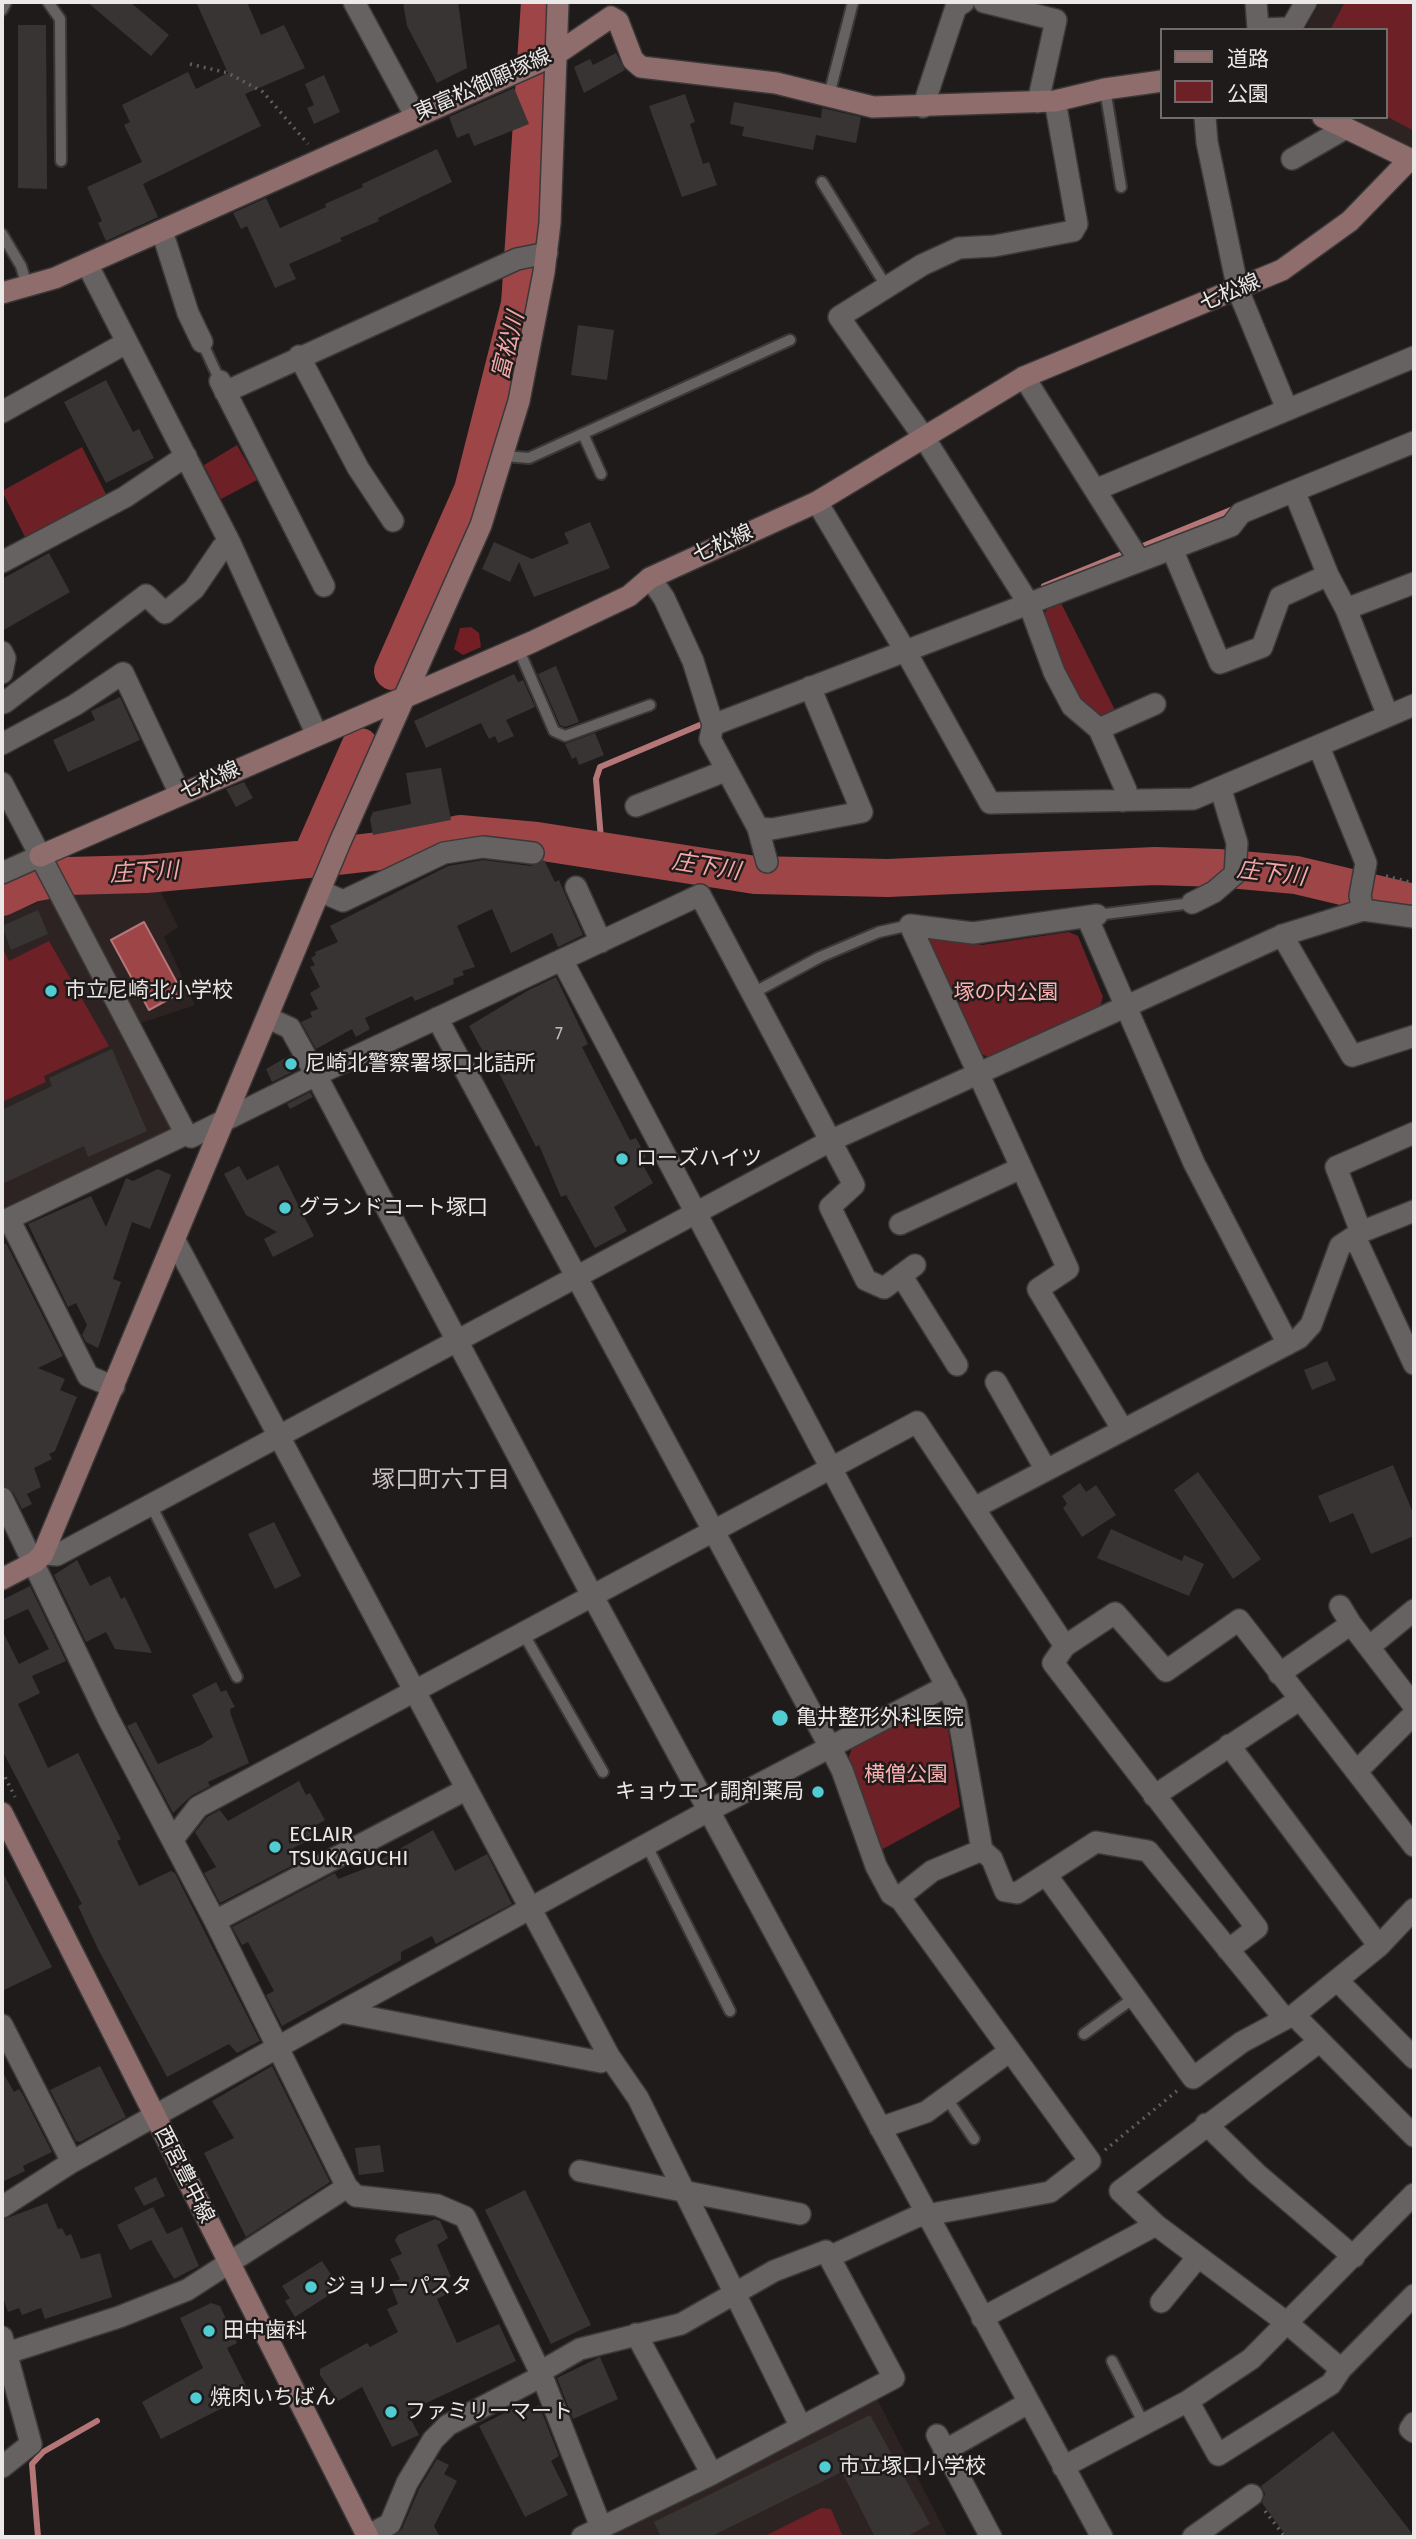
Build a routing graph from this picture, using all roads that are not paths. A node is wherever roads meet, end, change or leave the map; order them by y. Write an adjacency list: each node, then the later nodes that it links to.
1 (6, 2): 10 (lane)
2 (48, 2): 24 (lane)
3 (354, 2): 19 (street)
4 (558, 2): 13 (street)
5 (853, 2): 16 (lane)
6 (964, 2): 18 (street)
7 (984, 2): 17 (street)
8 (1256, 2): 11 (street)
9 (1307, 2): 12 (street)
10 (2, 10)
11 (1258, 28)
12 (1292, 28)
13 (555, 55): 16 (street, 東富松御願塚線); 19 (street, 東富松御願塚線); 30 (street)
14 (1160, 81): 15 (street, 東富松御願塚線)
15 (1105, 89): 17 (street, 東富松御願塚線); 27 (lane)
16 (829, 95): 18 (street, 東富松御願塚線)
17 (1046, 101): 18 (street, 東富松御願塚線); 33 (street)
18 (923, 107)
19 (415, 115): 28 (street, 東富松御願塚線)
20 (1205, 119): 34 (street)
21 (1327, 119): 22 (street)
22 (1346, 128): 23 (street); 25 (street)
23 (1292, 159)
24 (61, 160)
25 (1412, 160): 34 (street, 七松線)
26 (822, 182): 33 (lane)
27 (1121, 187)
28 (162, 230): 31 (street, 東富松御願塚線); 37 (street)
29 (2, 234): 32 (lane)
30 (531, 256): 39 (street); 49 (street)
31 (87, 264): 32 (street, 東富松御願塚線); 38 (street)
32 (27, 286): 35 (street, 東富松御願塚線)
33 (886, 286): 46 (street)
34 (1238, 290): 41 (street, 七松線); 43 (street)
35 (2, 293)
36 (790, 340): 45 (lane)
37 (202, 342): 42 (lane)
38 (126, 343): 44 (street); 48 (street)
39 (299, 356): 42 (street); 54 (street)
40 (1414, 357): 43 (street)
41 (1024, 377): 46 (street, 七松線); 51 (street)
42 (222, 386): 62 (street)
43 (1287, 409): 51 (street)
44 (2, 412)
45 (583, 434): 49 (lane); 50 (lane)
46 (923, 436): 53 (street, 七松線); 63 (street)
47 (1414, 444): 52 (street)
48 (186, 456): 55 (street); 58 (street)
49 (504, 456): 70 (street)
50 (601, 474)
51 (1095, 490): 57 (street)
52 (1294, 491): 56 (street); 59 (street)
53 (817, 502): 60 (street, 七松線); 67 (street)
54 (393, 521)
55 (230, 543): 71 (street); 78 (street)
56 (1172, 549): 57 (street); 59 (street)
57 (1139, 559): 63 (street)
58 (2, 562)
59 (1328, 575): 64 (street)
60 (650, 578): 65 (street, 七松線); 76 (street)
61 (1414, 583): 64 (street)
62 (324, 586)
63 (1029, 604): 67 (street); 77 (street)
64 (1346, 609): 75 (street)
65 (518, 648): 70 (street, 七松線); 72 (lane)
66 (2, 652): 68 (street)
67 (906, 652): 69 (street); 85 (street)
68 (2, 673)
69 (810, 687): 76 (street); 87 (street)
70 (407, 695): 78 (street, 七松線); 92 (street)
71 (3, 701): 79 (street)
72 (650, 705)
73 (1155, 705): 77 (street)
74 (1414, 705): 75 (street)
75 (1388, 716): 80 (street)
76 (712, 721): 81 (street)
77 (1099, 729): 85 (street)
78 (317, 734): 84 (street, 七松線)
79 (10, 740): 84 (street)
80 (1319, 747): 83 (street); 95 (street)
81 (725, 771): 86 (street); 87 (street)
82 (2, 783): 90 (street)
83 (1221, 790): 85 (street); 94 (street)
84 (180, 794): 90 (street, 七松線)
85 (1123, 801)
86 (636, 806)
87 (758, 828): 89 (street)
88 (533, 853): 92 (street)
89 (767, 862)
90 (44, 863): 91 (street, 七松線); 110 (street)
91 (2, 873)
92 (322, 886): 104 (street)
93 (576, 887): 100 (street)
94 (1192, 903): 96 (lane)
95 (1362, 903): 97 (street); 99 (street)
96 (1092, 916): 98 (street); 103 (street)
97 (1414, 917)
98 (910, 925): 102 (lane); 107 (street)
99 (1282, 935): 103 (street); 106 (street)
100 (601, 942): 101 (street); 102 (street)
101 (562, 960): 105 (street); 114 (street)
102 (753, 993): 112 (street)
103 (1124, 1008): 107 (street); 122 (street)
104 (268, 1018): 108 (street); 109 (street)
105 (437, 1018): 108 (street); 120 (street)
106 (1414, 1036)
107 (977, 1074): 112 (street); 113 (street)
108 (316, 1075): 109 (street); 121 (street)
109 (226, 1118): 110 (street); 119 (street)
110 (194, 1133): 116 (street)
111 (1414, 1133): 118 (street)
112 (832, 1140): 114 (street); 124 (street)
113 (1021, 1168): 117 (street); 127 (street)
114 (696, 1212): 120 (street); 129 (street)
115 (1414, 1212): 118 (street)
116 (5, 1220): 125 (street)
117 (900, 1224)
118 (1358, 1235): 122 (street); 123 (street)
119 (175, 1241): 125 (street); 128 (street)
120 (577, 1276): 121 (street); 134 (street)
121 (455, 1341): 128 (street); 137 (street)
122 (1288, 1344): 127 (street)
123 (1414, 1364)
124 (957, 1365)
125 (101, 1382): 135 (street)
126 (996, 1382): 130 (street)
127 (1123, 1430): 130 (street)
128 (278, 1436): 132 (street); 145 (street)
129 (831, 1466): 133 (street); 134 (street); 144 (street)
130 (1046, 1470): 133 (street)
131 (2, 1499): 135 (street)
132 (151, 1505): 135 (street); 143 (lane)
133 (974, 1508): 140 (street)
134 (713, 1532): 137 (street); 150 (street)
135 (39, 1558): 136 (street); 157 (street)
136 (2, 1579)
137 (592, 1595): 139 (street); 155 (street)
138 (1414, 1610): 141 (street)
139 (523, 1633): 145 (street); 152 (lane)
140 (1065, 1646): 142 (street); 154 (street)
141 (1369, 1647): 142 (street); 147 (street)
142 (1279, 1674): 146 (street)
143 (237, 1677)
144 (947, 1686): 150 (street); 160 (street)
145 (413, 1692): 153 (street); 157 (street)
146 (1299, 1700): 149 (street); 151 (street)
147 (1414, 1706)
148 (1414, 1714): 151 (street)
149 (1230, 1745): 154 (street); 167 (street)
150 (830, 1747): 155 (street); 162 (street)
151 (1357, 1771): 159 (street)
152 (603, 1772)
153 (467, 1790): 163 (street); 165 (street)
154 (1154, 1796): 168 (street)
155 (708, 1811): 158 (street); 184 (street)
156 (2, 1813): 182 (street, 西宮豊中線)
157 (173, 1839): 165 (street)
158 (647, 1846): 163 (street); 171 (lane)
159 (1414, 1846)
160 (982, 1850): 161 (street); 162 (street)
161 (1047, 1875): 168 (street); 170 (street)
162 (898, 1898): 178 (street)
163 (532, 1908): 172 (street); 179 (street)
164 (1414, 1909): 166 (street)
165 (215, 1921): 177 (street)
166 (1407, 1932): 167 (street)
167 (1379, 1946): 169 (street)
168 (1228, 1950): 173 (street)
169 (1337, 1980): 173 (street); 180 (street)
170 (1135, 1997): 173 (street); 175 (lane)
171 (730, 2011)
172 (341, 2012): 177 (street); 179 (street)
173 (1289, 2017): 176 (street)
174 (2, 2025): 187 (street)
175 (1084, 2034)
176 (1319, 2042): 183 (street); 185 (street)
177 (277, 2047): 182 (street); 189 (street)
178 (1010, 2051): 181 (street); 194 (street)
179 (609, 2056): 190 (street)
180 (1414, 2058)
181 (946, 2097): 184 (street); 186 (lane)
182 (155, 2116): 187 (street); 199 (street, 西宮豊中線)
183 (1206, 2123): 195 (street); 198 (street)
184 (880, 2128): 194 (street)
185 (1414, 2136)
186 (974, 2139)
187 (72, 2162): 192 (street)
188 (580, 2171): 190 (street)
189 (347, 2187): 199 (street); 209 (street)
190 (682, 2190): 193 (street); 200 (street)
191 (1414, 2194): 198 (street)
192 (2, 2207)
193 (800, 2214)
194 (927, 2214): 196 (street); 203 (street)
195 (1156, 2225): 197 (street); 203 (street)
196 (829, 2257): 200 (street); 214 (street)
197 (1198, 2257): 202 (street); 204 (street)
198 (1354, 2257): 204 (street)
199 (229, 2264): 206 (street); 221 (street, 西宮豊中線)
200 (733, 2293): 205 (street); 214 (street)
201 (1414, 2295): 208 (street)
202 (1161, 2302)
203 (982, 2318): 211 (street)
204 (1287, 2323): 208 (street); 210 (street)
205 (636, 2334): 209 (street); 218 (street)
206 (4, 2345): 216 (street)
207 (1112, 2361): 213 (lane)
208 (1341, 2369): 210 (street)
209 (541, 2374): 220 (street); 221 (street)
210 (1188, 2401): 213 (street)
211 (1028, 2403): 217 (street); 223 (street)
212 (1414, 2423): 215 (street)
213 (1144, 2424): 217 (street)
214 (801, 2427): 218 (street)
215 (1414, 2432)
216 (2, 2467)
217 (1063, 2467): 224 (street)
218 (712, 2474): 220 (street)
219 (1252, 2495): 225 (street)
220 (601, 2527): 222 (street)
221 (368, 2537)
222 (582, 2537)
223 (991, 2537)
224 (1101, 2537)
225 (1193, 2537)

